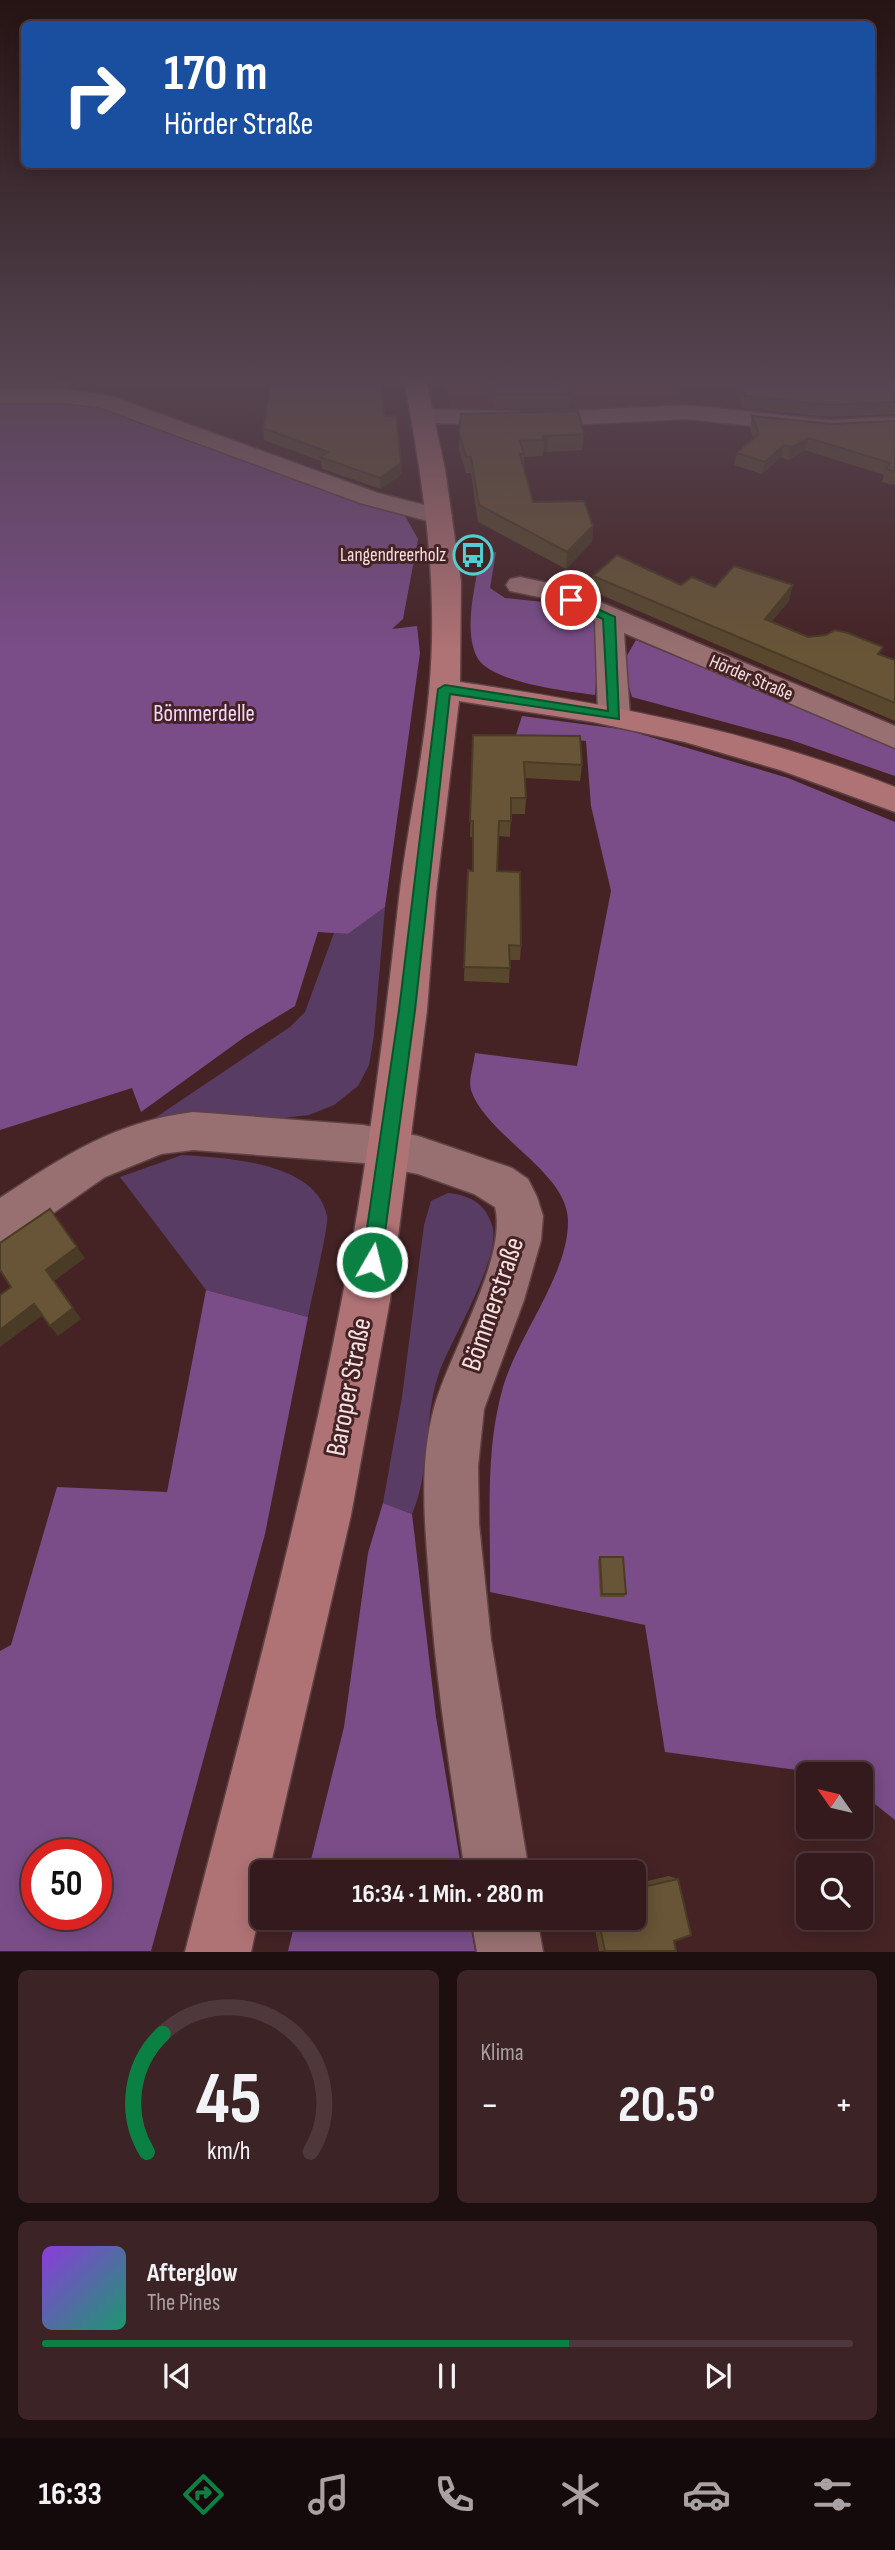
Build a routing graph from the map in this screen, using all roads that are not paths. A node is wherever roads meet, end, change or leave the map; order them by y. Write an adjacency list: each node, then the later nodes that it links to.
1 (298, 472): 3 (street)
2 (432, 472): 3 (main road)
3 (439, 516): 6 (main road)
4 (520, 585): 5 (street, Hörder Straße)
5 (609, 617): 7 (street); 8 (street, Hörder Straße)
6 (445, 689): 7 (main road); 10 (main road, Baroper Straße)
7 (614, 716): 9 (main road)
8 (895, 738)
9 (895, 800)
10 (389, 1149): 11 (street, Bömmerstraße); 12 (street, Bömmerstraße); 14 (main road, Baroper Straße)
11 (0, 1224)
12 (495, 1860)
13 (507, 1930): 15 (street)
14 (218, 1951)
15 (510, 1951)

